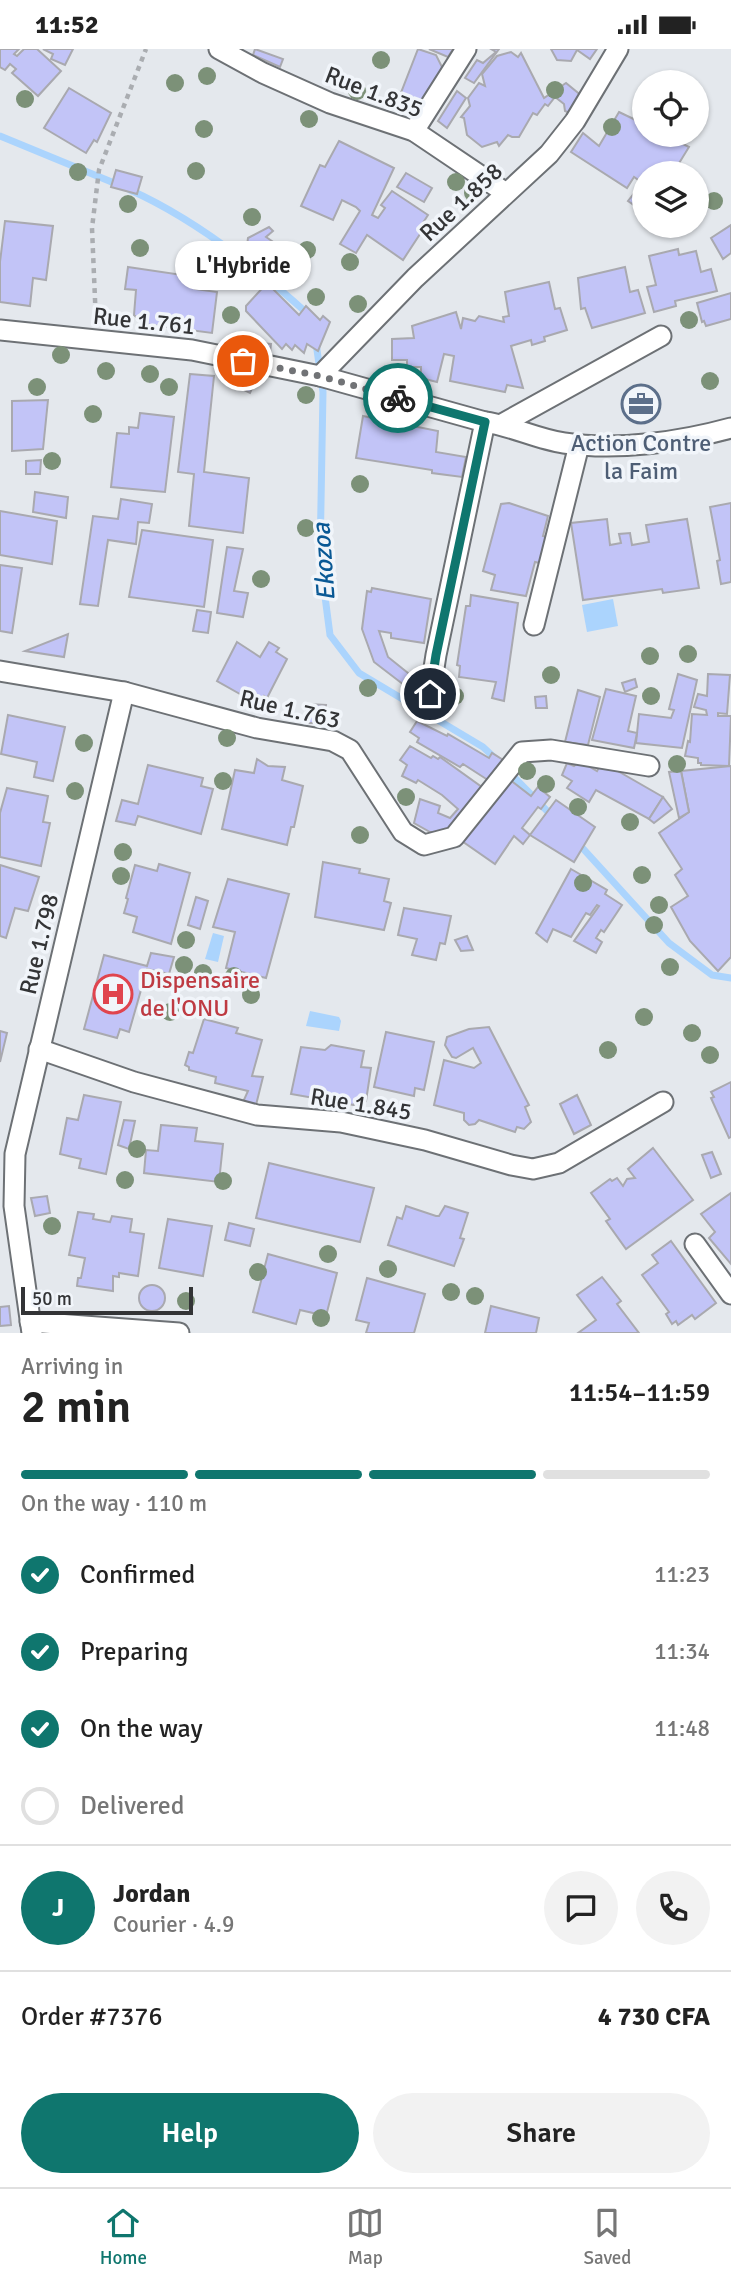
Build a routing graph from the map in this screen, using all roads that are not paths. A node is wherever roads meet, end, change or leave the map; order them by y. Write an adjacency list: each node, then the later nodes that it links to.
1 (219, 49): 4 (street, Rue 1.835)
2 (466, 49): 4 (street)
3 (618, 49): 5 (street, Rue 1.858)
4 (414, 131): 5 (street, Rue 1.835)
5 (506, 193): 8 (street, Rue 1.858)
6 (0, 330): 8 (street, Rue 1.761)
7 (661, 336): 9 (street)
8 (320, 376): 9 (street, Rue 1.761)
9 (494, 423): 11 (street, Rue 1.761); 15 (street)
10 (731, 428): 11 (street, Rue 1.761)
11 (579, 445): 12 (street)
12 (534, 625)
13 (0, 671): 14 (street, Rue 1.763)
14 (124, 692): 16 (street, Rue 1.763); 17 (street, Rue 1.798)
15 (430, 694)
16 (649, 765)
17 (39, 1049): 18 (street, Rue 1.845); 21 (street, Rue 1.798)
18 (663, 1102)
19 (695, 1244): 20 (street)
20 (731, 1294)
21 (31, 1327): 22 (street)
22 (179, 1333)

